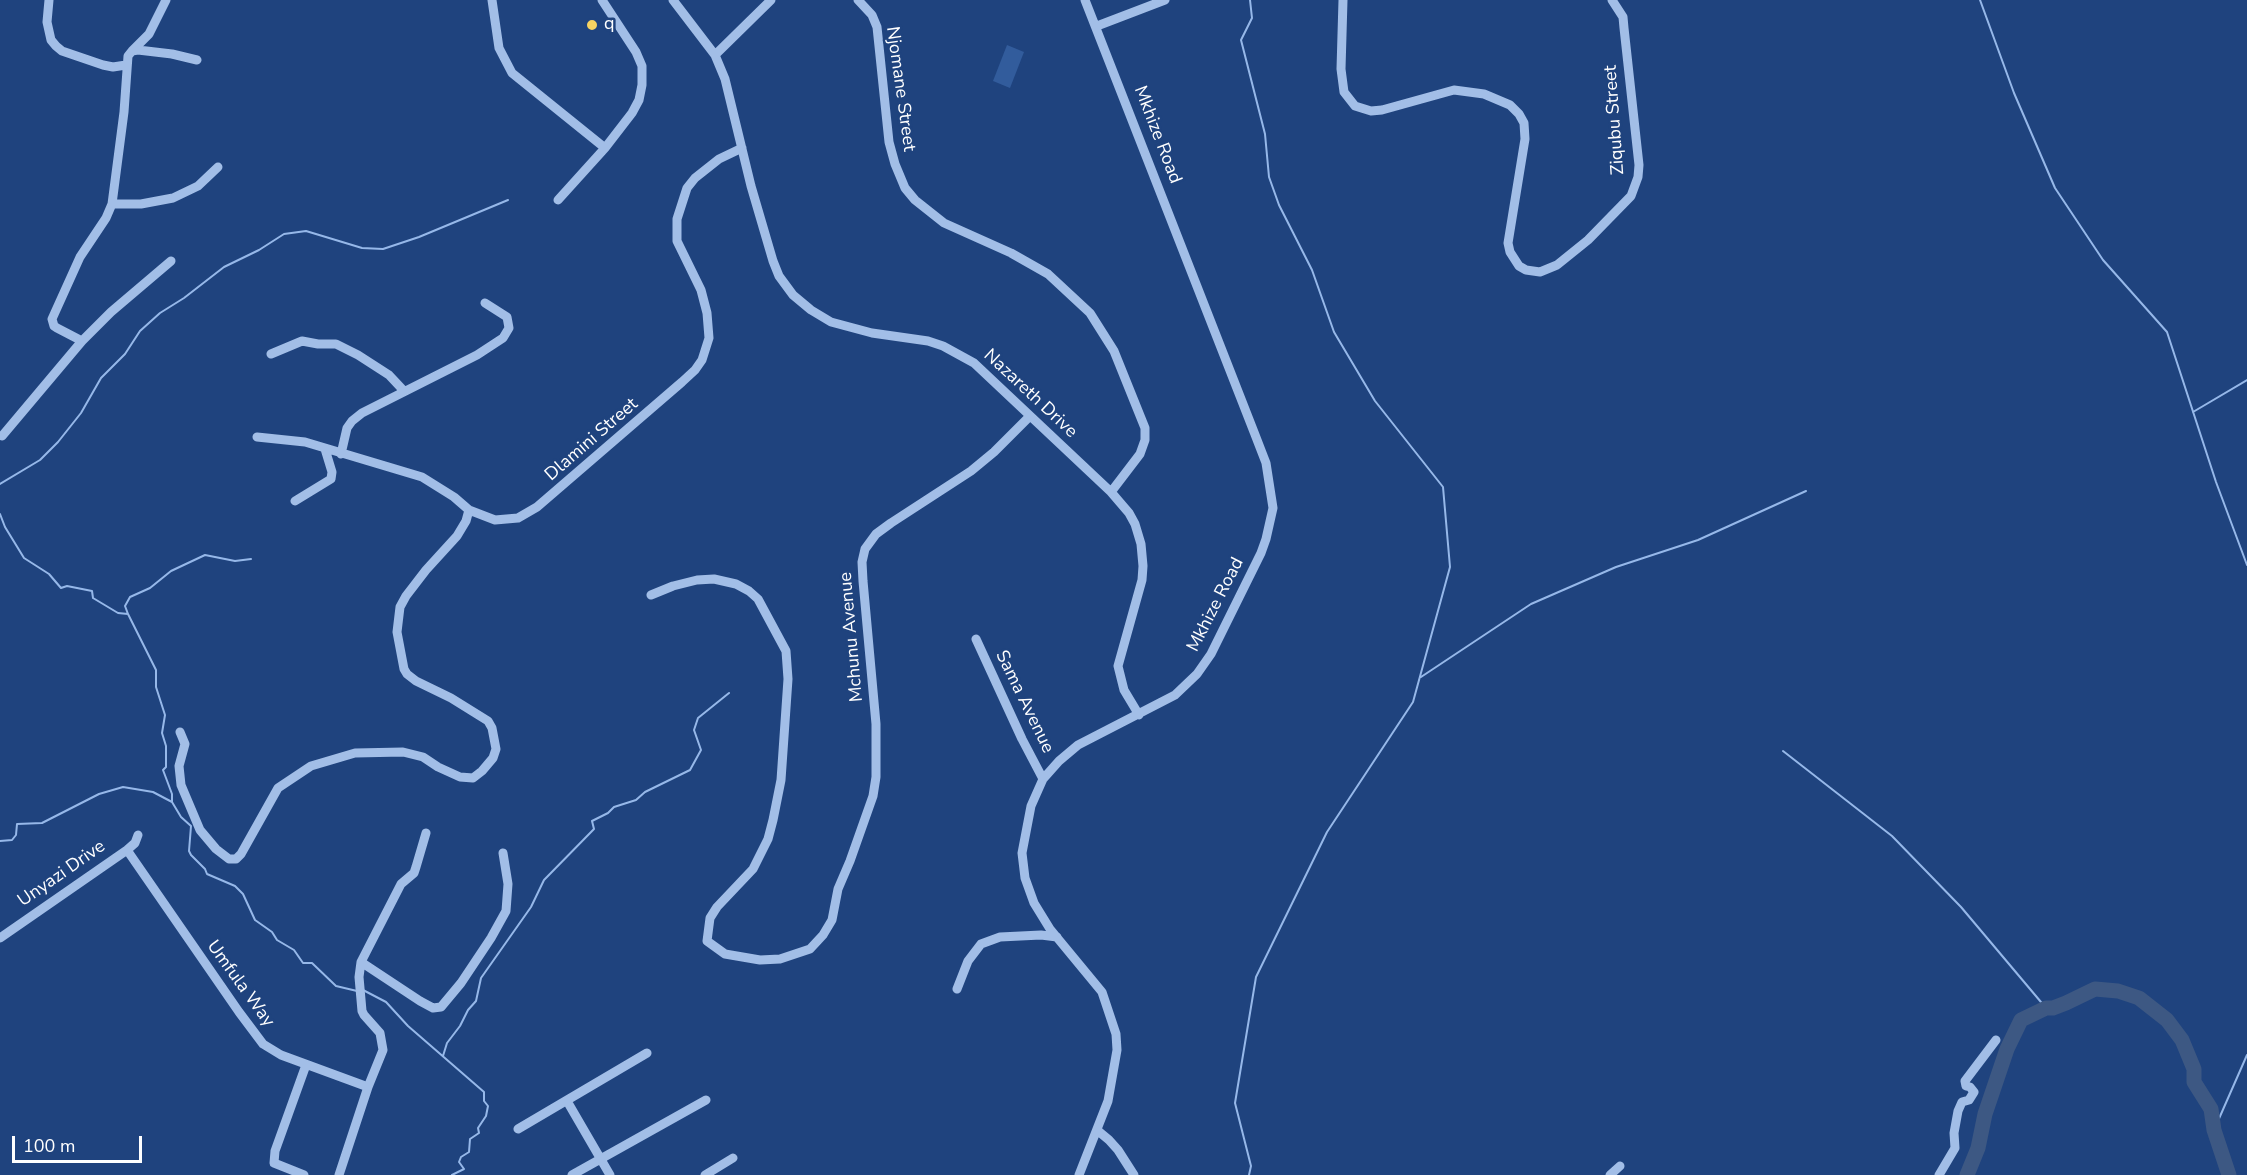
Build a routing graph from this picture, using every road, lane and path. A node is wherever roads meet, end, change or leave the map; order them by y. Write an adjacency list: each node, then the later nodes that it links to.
1 (50, 0): 16 (street)
2 (166, 0): 13 (street)
3 (492, 0): 17 (street)
4 (602, 0): 17 (street)
5 (673, 0): 14 (street, Nazareth Drive)
6 (771, 0): 14 (street)
7 (858, 0): 32 (street, Njomane Street)
8 (1085, 0): 12 (street, Mkhize Road)
9 (1165, 0): 12 (street)
10 (1343, 0): 11 (street, Ziqubu Street)
11 (1612, 0)
12 (1097, 26): 37 (street, Mkhize Road)
13 (132, 51): 15 (street); 16 (street)
14 (715, 55): 18 (street, Nazareth Drive)
15 (197, 60)
16 (126, 65): 21 (street)
17 (605, 148): 20 (street)
18 (742, 148): 27 (street, Nazareth Drive); 34 (street, Dlamini Street)
19 (218, 167): 21 (street)
20 (558, 200)
21 (112, 204): 24 (street)
22 (171, 261): 24 (street)
23 (485, 303): 26 (street)
24 (82, 340): 28 (street)
25 (271, 354): 26 (street)
26 (404, 391): 31 (street)
27 (1030, 416): 32 (street, Nazareth Drive); 35 (street, Mchunu Avenue)
28 (2, 436)
29 (257, 437): 30 (street, Dlamini Street)
30 (325, 449): 31 (street, Dlamini Street); 33 (street)
31 (341, 454): 34 (street, Dlamini Street)
32 (1111, 492): 37 (street, Nazareth Drive)
33 (295, 501)
34 (469, 510): 38 (street)
35 (651, 595)
36 (976, 639): 39 (street, Sama Avenue)
37 (1138, 715): 39 (street, Mkhize Road)
38 (180, 732)
39 (1043, 778): 44 (street, Mkhize Road)
40 (426, 833): 46 (street)
41 (138, 835): 42 (street, Unyazi Drive)
42 (127, 850): 45 (street, Unyazi Drive); 50 (street, Umfula Way)
43 (502, 853): 46 (street)
44 (1057, 937): 47 (street); 55 (street, Mkhize Road)
45 (0, 938)
46 (362, 962): 51 (street)
47 (957, 989)
48 (1996, 1040): 67 (street)
49 (647, 1053): 53 (street)
50 (306, 1065): 51 (street, Umfula Way); 59 (street)
51 (368, 1087): 60 (street)
52 (706, 1100): 56 (street)
53 (567, 1101): 54 (street); 56 (street)
54 (518, 1129)
55 (1097, 1131): 64 (street, Mkhize Road); 65 (street)
56 (600, 1158): 61 (street); 62 (street)
57 (734, 1158): 63 (street)
58 (1620, 1166): 66 (street)
59 (304, 1175)
60 (339, 1175)
61 (572, 1175)
62 (610, 1175)
63 (705, 1175)
64 (1079, 1175)
65 (1134, 1175)
66 (1610, 1175)
67 (1939, 1175)

